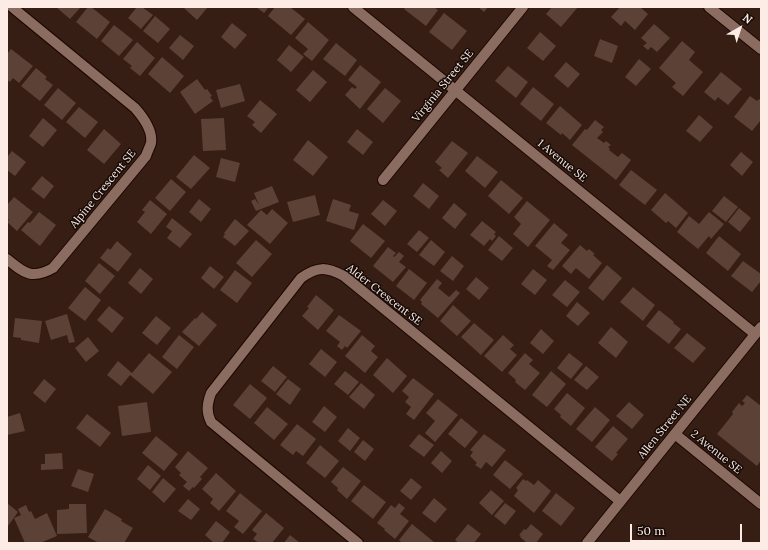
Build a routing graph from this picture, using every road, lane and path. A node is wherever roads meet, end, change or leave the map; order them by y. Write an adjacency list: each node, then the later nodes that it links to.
1 (12, 7): 8 (street, Alpine Crescent SE)
2 (354, 7): 6 (street, 1 Avenue SE)
3 (523, 7): 6 (street, Virginia Street SE)
4 (709, 7): 5 (street)
5 (761, 49)
6 (456, 90): 7 (street, Virginia Street SE); 9 (street, 1 Avenue SE)
7 (383, 180)
8 (7, 259)
9 (758, 331): 10 (street, Allen Street NE)
10 (675, 434): 11 (street, Allen Street NE); 12 (street, 2 Avenue SE)
11 (620, 501): 13 (street, Alder Crescent SE); 14 (street, Allen Street NE)
12 (761, 504)
13 (358, 543)
14 (587, 543)

